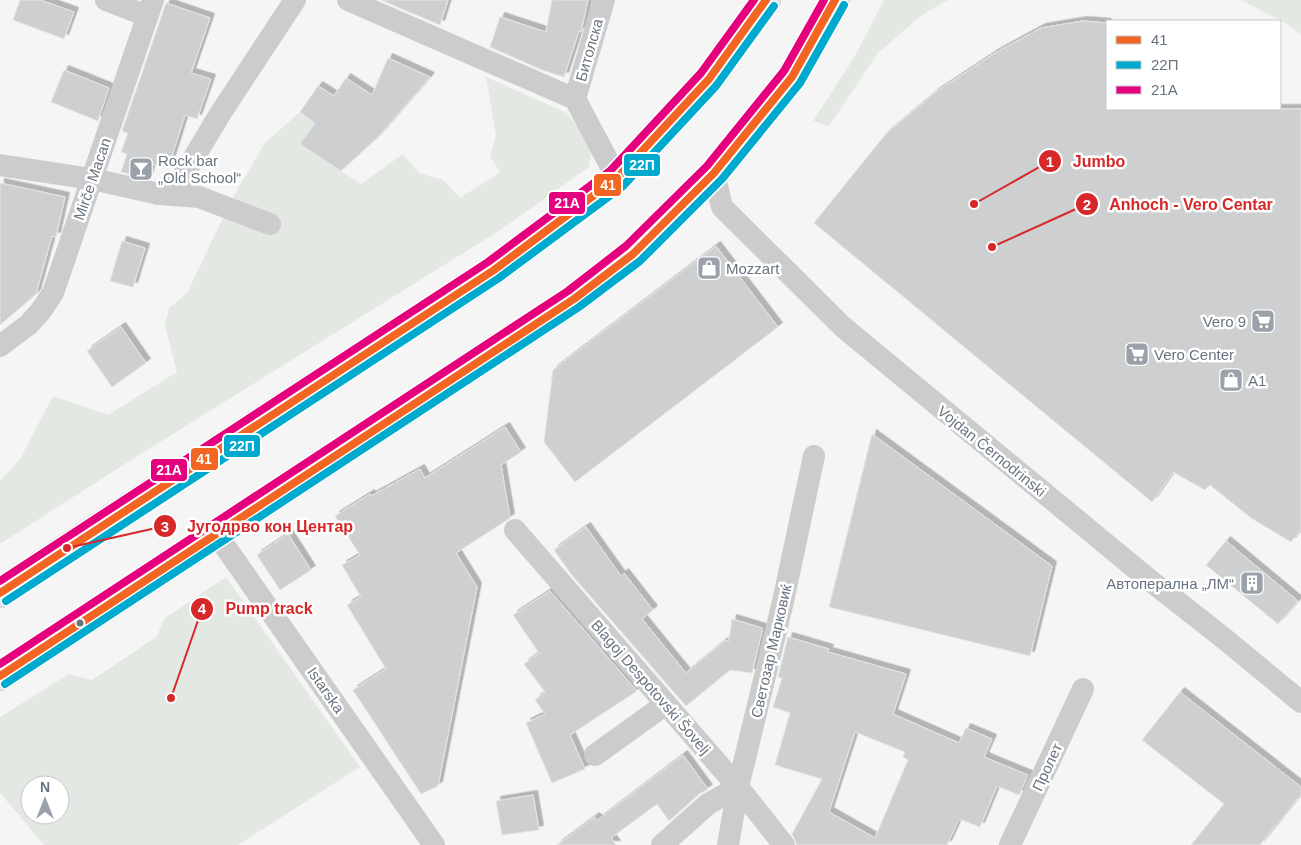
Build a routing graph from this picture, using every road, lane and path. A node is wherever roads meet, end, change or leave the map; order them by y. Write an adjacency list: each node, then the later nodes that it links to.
1 (106, 0): 7 (street)
2 (295, 0): 13 (street)
3 (348, 0): 8 (street)
4 (604, 0): 8 (street, Битолска)
5 (766, 0): 12 (street)
6 (835, 0): 10 (street)
7 (150, 8): 11 (street, Mirče Macan)
8 (575, 99): 12 (street)
9 (0, 165): 11 (street)
10 (714, 173): 18 (street); 22 (street, Vojdan Černodrinski)
11 (92, 178): 13 (street); 15 (street, Mirče Macan)
12 (616, 178): 19 (street)
13 (159, 194): 14 (street)
14 (270, 224)
15 (2, 344)
16 (814, 456): 25 (street, Светозар Марковиќ)
17 (515, 530): 23 (street, Blagoj Despotovski Šovelj)
18 (217, 535): 20 (street); 26 (street, Istarska)
19 (0, 593)
20 (0, 676)
21 (1084, 689): 30 (street, Пролет)
22 (1301, 702)
23 (666, 704): 24 (street); 25 (street, Blagoj Despotovski Šovelj)
24 (595, 755)
25 (738, 787): 27 (street); 28 (street, Светозар Марковиќ); 29 (street, Blagoj Despotovski Šovelj)
26 (434, 845)
27 (662, 845)
28 (728, 845)
29 (784, 845)
30 (1010, 845)

